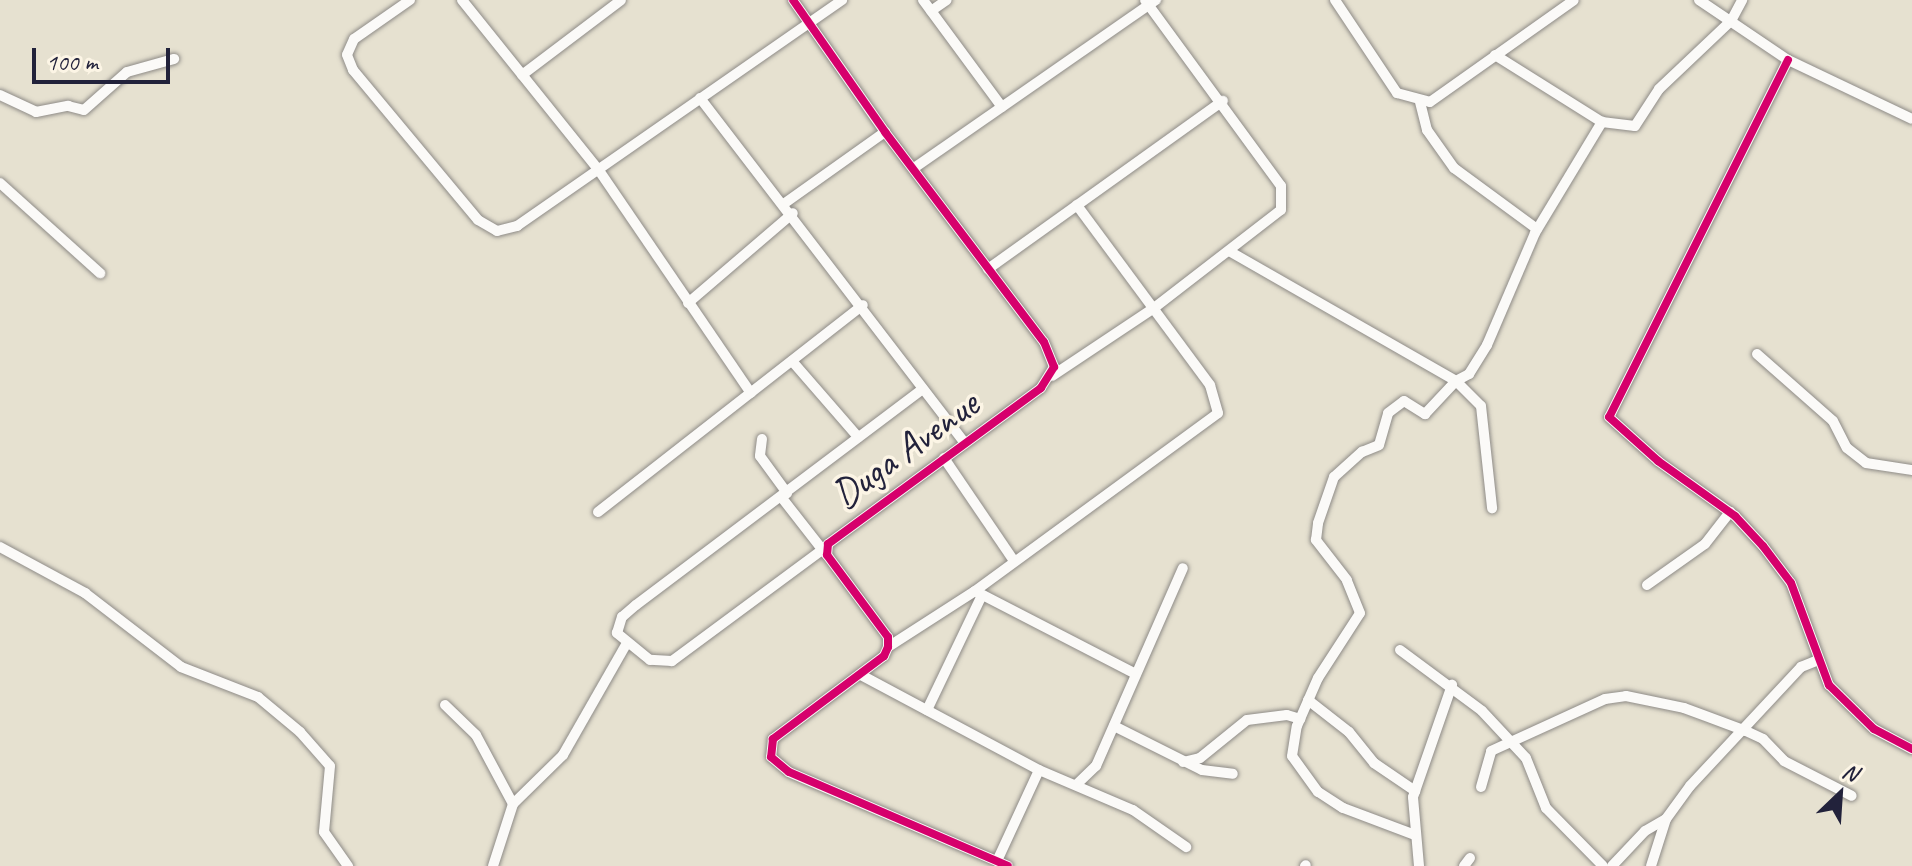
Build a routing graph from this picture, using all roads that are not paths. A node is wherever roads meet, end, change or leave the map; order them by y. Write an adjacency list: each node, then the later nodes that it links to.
1 (410, 0): 29 (street)
2 (462, 0): 19 (street)
3 (793, 0): 14 (street)
4 (842, 0): 14 (street)
5 (923, 0): 13 (street)
6 (947, 0): 13 (street)
7 (1335, 0): 23 (street)
8 (1574, 0): 16 (street)
9 (1699, 0): 15 (street)
10 (1742, 0): 15 (street)
11 (613, 2): 19 (street)
12 (1150, 2): 22 (street, Duga Avenue); 24 (street)
13 (931, 11): 24 (street)
14 (808, 20): 21 (street); 27 (street)
15 (1731, 21): 18 (street); 26 (street)
16 (1495, 55): 23 (street); 26 (street)
17 (174, 59): 20 (street)
18 (1788, 60): 25 (street); 55 (street)
19 (522, 75): 29 (street)
20 (0, 95)
21 (700, 98): 29 (street); 31 (street)
22 (1223, 101): 32 (street); 35 (street, Duga Avenue)
23 (1420, 102): 34 (street)
24 (1002, 107): 28 (street)
25 (1912, 119)
26 (1602, 122): 34 (street)
27 (885, 132): 28 (street); 31 (street)
28 (914, 168): 36 (street)
29 (598, 169): 38 (street)
30 (0, 183): 37 (street)
31 (785, 203): 33 (street)
32 (1077, 205): 36 (street); 40 (street)
33 (793, 213): 38 (street); 39 (street)
34 (1537, 229): 44 (street)
35 (1229, 251): 40 (street, Duga Avenue); 44 (street)
36 (988, 269): 43 (street)
37 (100, 273)
38 (688, 303): 46 (street)
39 (863, 305): 42 (street); 45 (street)
40 (1154, 308): 43 (street, Duga Avenue); 58 (street)
41 (1757, 354): 51 (street)
42 (792, 361): 46 (street); 47 (street)
43 (1050, 377): 49 (street, Duga Avenue)
44 (1456, 381): 53 (street); 69 (street)
45 (923, 389): 47 (street); 49 (street)
46 (751, 393): 54 (street)
47 (858, 437): 52 (street)
48 (762, 439): 52 (street)
49 (964, 442): 50 (street, Duga Avenue)
50 (944, 458): 57 (street, Duga Avenue); 58 (street)
51 (1912, 470)
52 (784, 496): 57 (street); 62 (street)
53 (1492, 508)
54 (598, 512)
55 (1730, 512): 60 (street); 65 (street)
56 (0, 547): 89 (street)
57 (824, 552): 62 (street); 63 (street, Duga Avenue)
58 (1014, 561): 61 (street)
59 (1183, 568): 66 (street)
60 (1647, 585)
61 (978, 593): 63 (street); 66 (street); 71 (street)
62 (627, 643): 84 (street)
63 (888, 647): 67 (street)
64 (1400, 650): 68 (street)
65 (1818, 660): 74 (street); 76 (street)
66 (1136, 674): 73 (street)
67 (861, 675): 71 (street); 88 (street)
68 (1452, 685): 75 (street); 82 (street)
69 (1308, 700): 72 (street); 82 (street)
70 (445, 705): 84 (street)
71 (927, 710): 78 (street)
72 (1300, 719): 77 (street); 86 (street)
73 (1114, 726): 77 (street); 80 (street)
74 (1746, 731): 75 (street); 83 (street); 85 (street)
75 (1510, 741): 81 (street); 93 (street)
76 (1912, 749)
77 (1183, 762): 79 (street)
78 (1039, 770): 80 (street); 88 (street)
79 (1233, 774)
80 (1076, 785): 87 (street)
81 (1481, 787)
82 (1415, 791): 86 (street)
83 (1852, 796)
84 (513, 804): 90 (street)
85 (1666, 819): 94 (street); 95 (street)
86 (1415, 835): 92 (street)
87 (1186, 847)
88 (997, 861): 91 (street)
89 (348, 866)
90 (493, 866)
91 (1008, 866)
92 (1419, 866)
93 (1603, 866)
94 (1612, 866)
95 (1651, 866)

